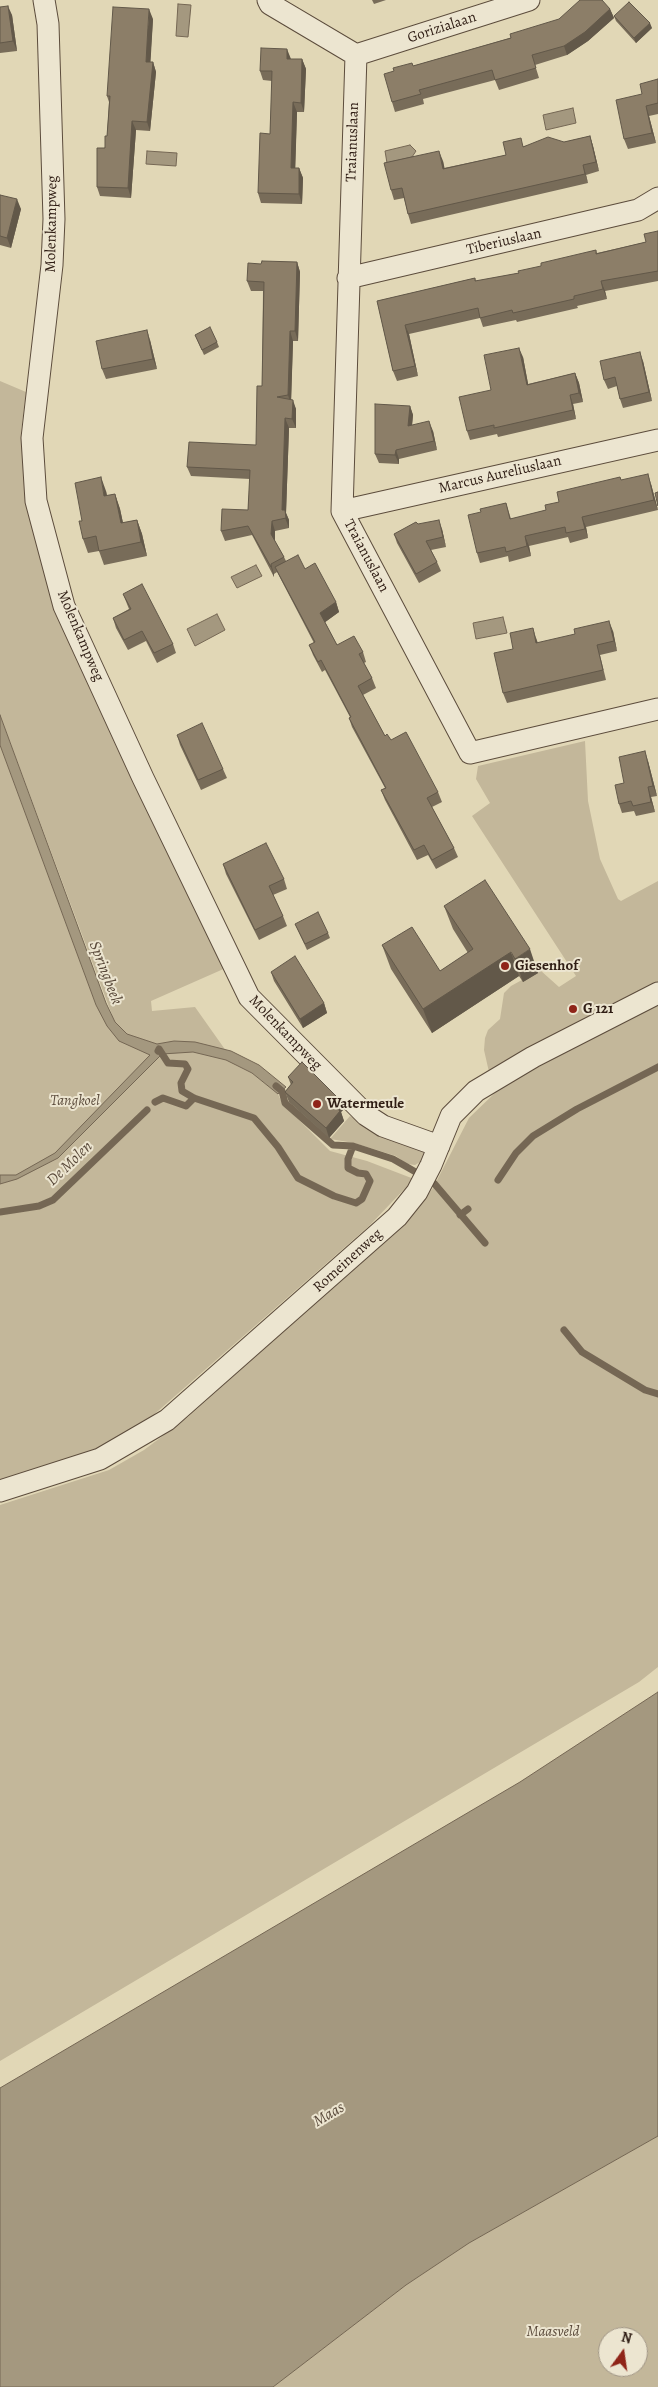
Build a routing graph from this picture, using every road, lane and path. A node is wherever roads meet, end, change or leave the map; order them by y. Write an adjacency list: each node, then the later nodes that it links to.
1 (44, 0): 11 (street, Molenkampweg)
2 (268, 0): 4 (street)
3 (529, 0): 4 (street, Gorizialaan)
4 (356, 55): 6 (street, Traianuslaan)
5 (658, 198): 6 (street, Tiberiuslaan)
6 (348, 278): 8 (street, Traianuslaan)
7 (658, 440): 8 (street, Marcus Aureliuslaan)
8 (342, 511): 9 (street, Traianuslaan)
9 (658, 709)
10 (658, 993): 11 (street, Romeinenweg)
11 (439, 1146): 12 (street, Romeinenweg)
12 (0, 1491)

